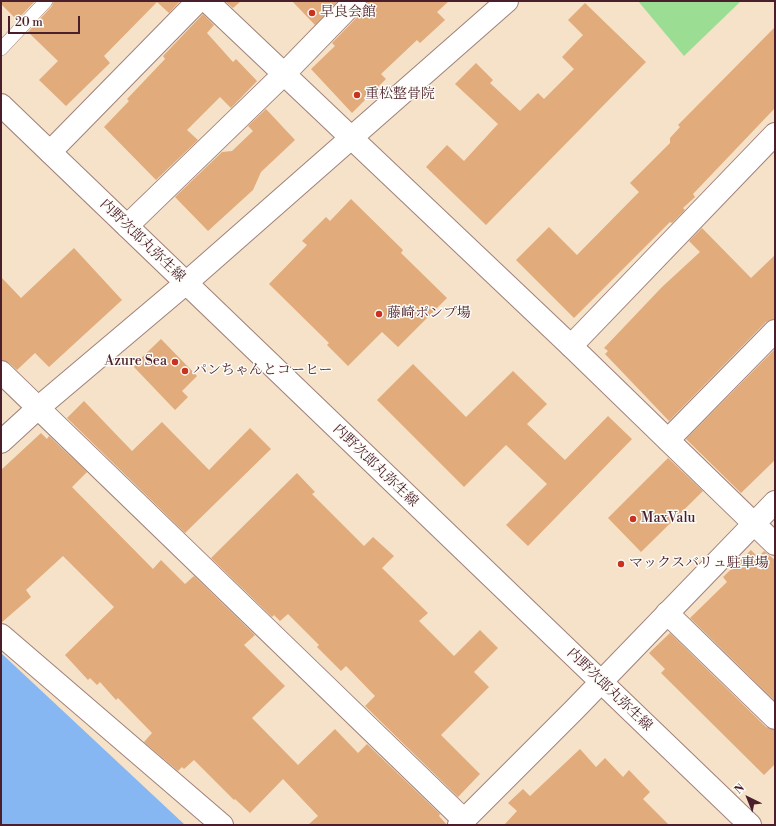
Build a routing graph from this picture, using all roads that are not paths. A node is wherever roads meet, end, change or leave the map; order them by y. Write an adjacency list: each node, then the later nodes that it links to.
1 (46, 1): 6 (lane)
2 (198, 1): 11 (street)
3 (206, 1): 7 (street)
4 (355, 1): 7 (street)
5 (507, 1): 10 (street)
6 (1, 49)
7 (285, 73): 10 (street); 12 (street)
8 (1, 106): 11 (street, 内野次郎丸弥生線)
9 (775, 134): 15 (street)
10 (350, 137): 13 (street); 15 (street)
11 (50, 152): 12 (street, 内野次郎丸弥生線)
12 (127, 226): 13 (street, 内野次郎丸弥生線)
13 (186, 284): 17 (street); 25 (street, 内野次郎丸弥生線)
14 (775, 331): 18 (street)
15 (571, 346): 18 (street)
16 (1, 372): 17 (street)
17 (38, 408): 19 (street); 27 (street)
18 (668, 440): 21 (street)
19 (1, 442)
20 (775, 502): 21 (street)
21 (754, 523): 22 (street); 23 (street)
22 (775, 544)
23 (666, 613): 25 (street); 26 (street)
24 (1, 635): 28 (street)
25 (600, 682): 27 (street); 29 (street, 内野次郎丸弥生線)
26 (775, 718)
27 (462, 823)
28 (222, 825)
29 (750, 825)

